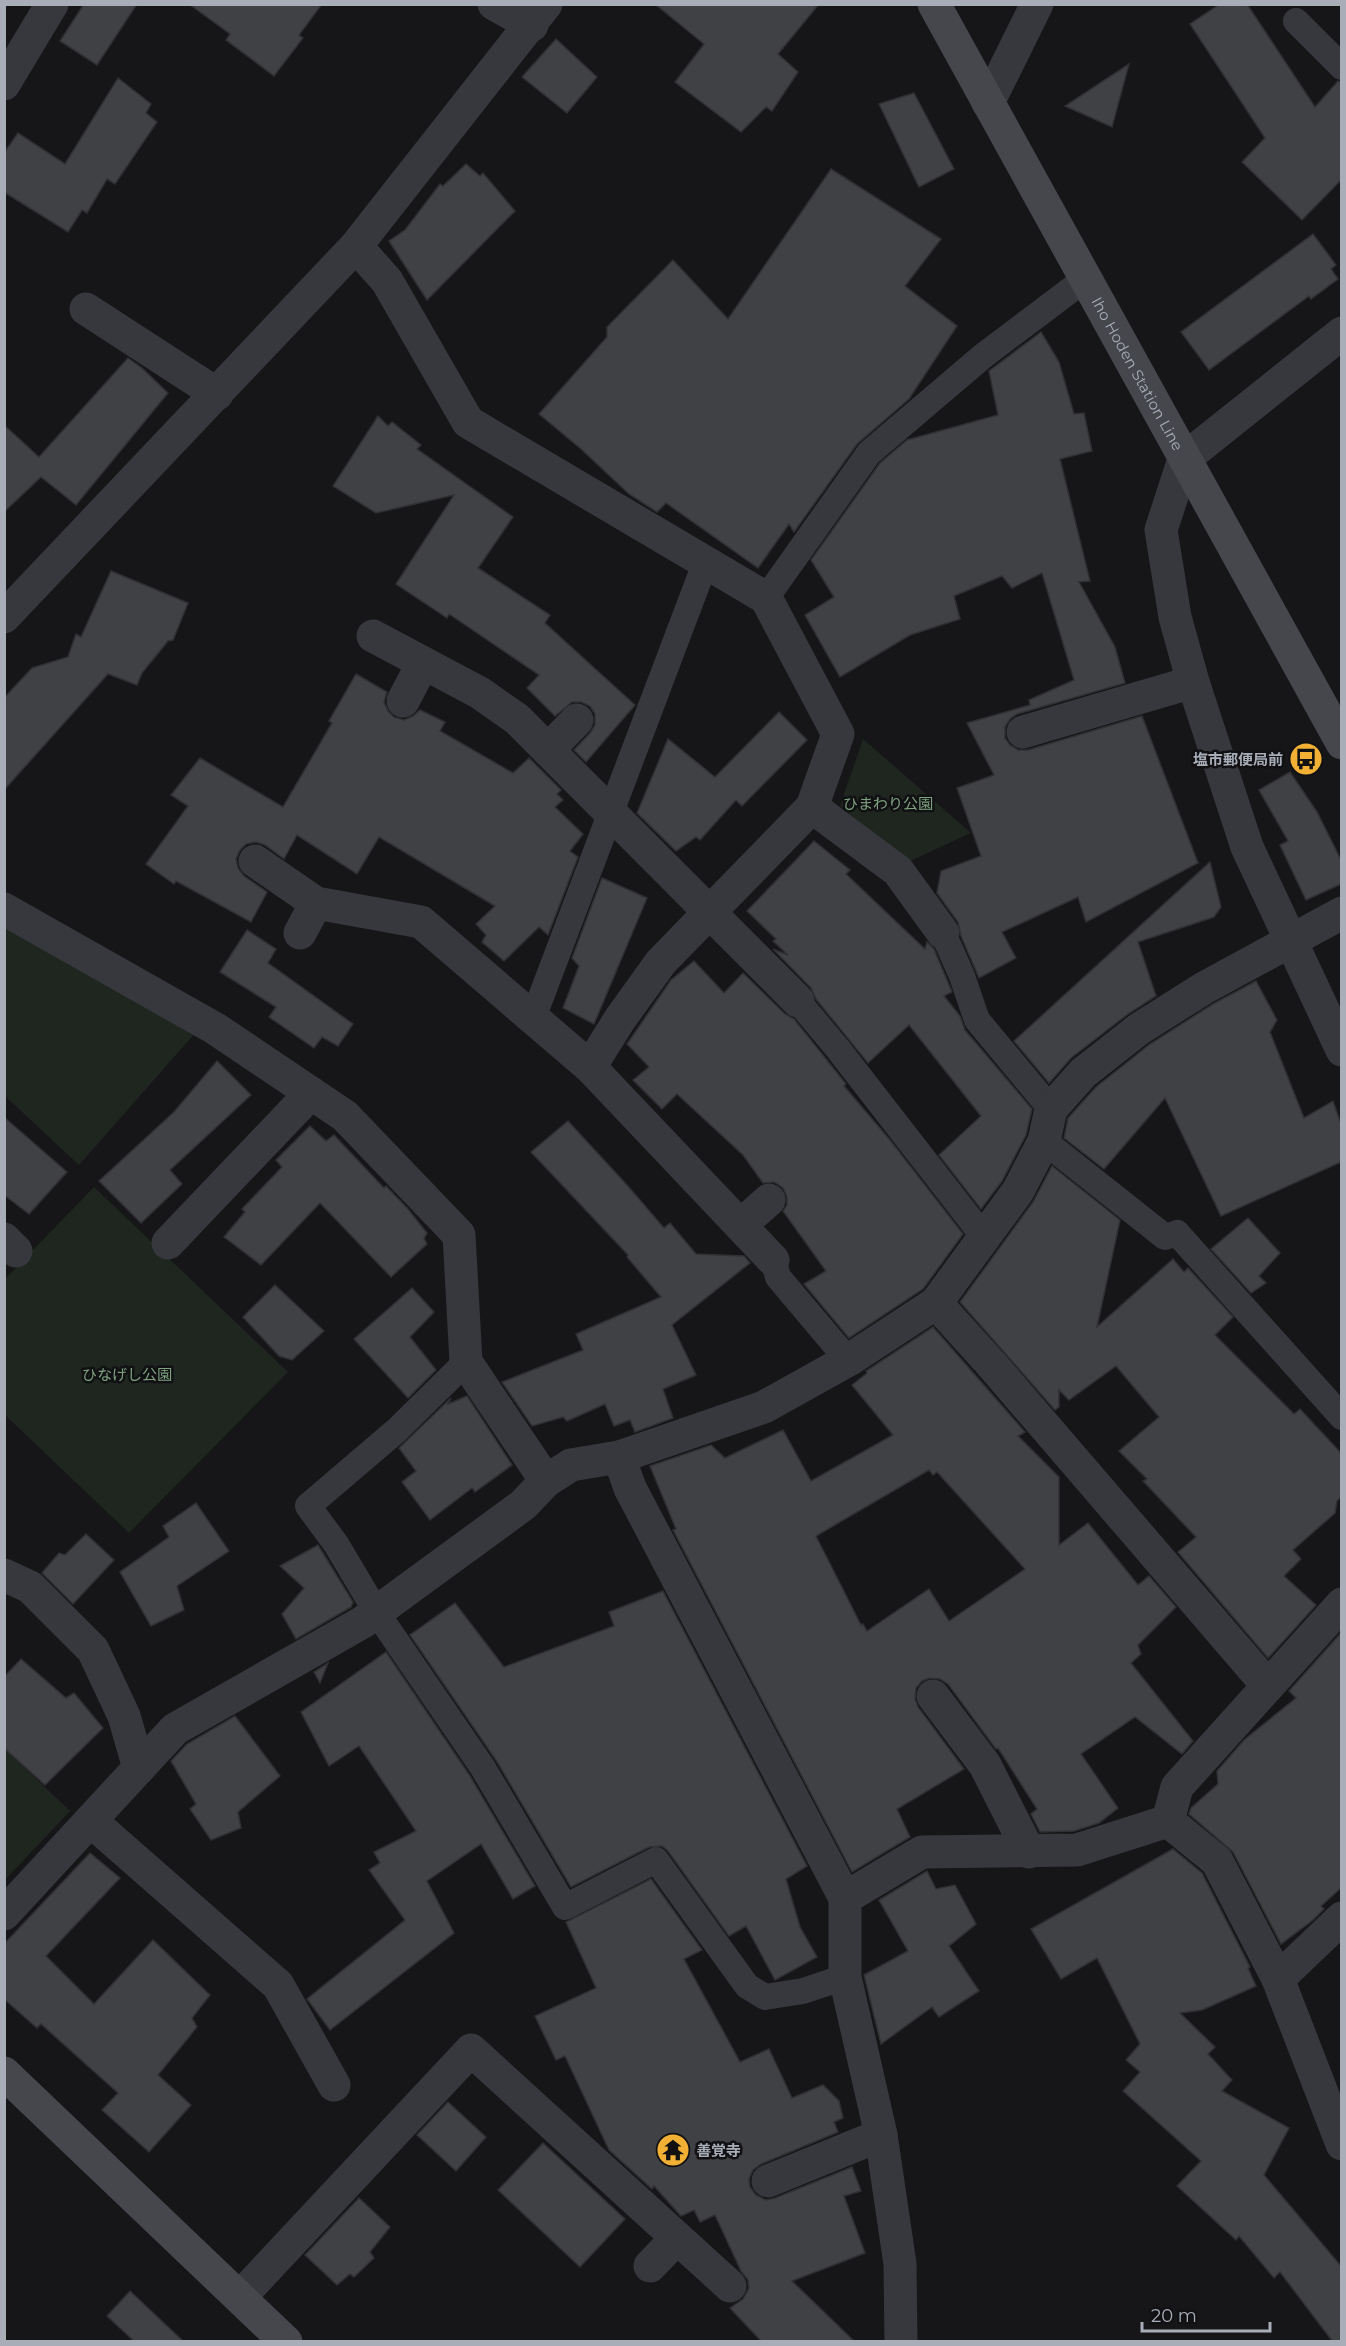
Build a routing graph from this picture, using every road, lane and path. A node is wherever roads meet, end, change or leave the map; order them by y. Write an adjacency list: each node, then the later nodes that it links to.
1 (52, 4): 8 (street)
2 (494, 4): 5 (street)
3 (934, 4): 9 (main road, Iho Hoden Station Line)
4 (1037, 4): 9 (street)
5 (539, 15): 10 (street)
6 (1296, 21): 7 (lane)
7 (1341, 67)
8 (4, 84)
9 (988, 103): 11 (main road, Iho Hoden Station Line)
10 (356, 246): 14 (street); 16 (street)
11 (1085, 279): 15 (main road, Iho Hoden Station Line); 17 (lane)
12 (86, 309): 14 (street)
13 (1341, 333): 15 (street)
14 (217, 394): 18 (street)
15 (1184, 459): 21 (street); 25 (main road, Iho Hoden Station Line)
16 (706, 561): 17 (street); 28 (lane)
17 (766, 598): 27 (street)
18 (4, 617)
19 (373, 636): 20 (street)
20 (423, 663): 22 (street); 26 (street)
21 (1193, 682): 24 (street); 36 (street)
22 (403, 701)
23 (577, 720): 26 (street)
24 (1023, 732)
25 (1341, 743)
26 (548, 750): 28 (street)
27 (812, 807): 32 (street); 35 (street)
28 (611, 813): 32 (street); 38 (lane)
29 (255, 861): 30 (street)
30 (316, 903): 34 (street); 38 (street)
31 (4, 909): 41 (street)
32 (710, 912): 37 (street); 40 (street)
33 (1341, 913): 36 (street)
34 (300, 933)
35 (943, 933): 42 (lane)
36 (1292, 941): 39 (street); 42 (street)
37 (798, 1000): 46 (lane)
38 (533, 1018): 40 (street)
39 (1341, 1050)
40 (590, 1067): 45 (street)
41 (311, 1093): 47 (street); 51 (street)
42 (1052, 1109): 43 (street)
43 (1044, 1141): 46 (street); 52 (lane)
44 (769, 1200): 45 (street)
45 (741, 1224): 48 (street)
46 (984, 1237): 49 (street)
47 (168, 1243)
48 (773, 1260): 50 (lane)
49 (936, 1304): 50 (street); 58 (street)
50 (848, 1360): 53 (street)
51 (466, 1362): 54 (street); 57 (lane)
52 (1341, 1417)
53 (619, 1457): 54 (street); 64 (street)
54 (546, 1481): 57 (street)
55 (4, 1575): 60 (street)
56 (1341, 1604): 58 (street)
57 (377, 1613): 60 (street); 67 (lane)
58 (1268, 1686): 62 (street)
59 (933, 1696): 63 (street)
60 (139, 1768): 61 (street)
61 (92, 1821): 65 (street); 70 (street)
62 (1168, 1821): 63 (street); 68 (street)
63 (1029, 1852): 64 (street)
64 (845, 1898): 67 (street)
65 (4, 1914)
66 (1341, 1918): 68 (street)
67 (845, 1977): 71 (street)
68 (1278, 1979): 72 (street)
69 (4, 2073): 77 (main road)
70 (334, 2085)
71 (881, 2135): 73 (street); 79 (street)
72 (1341, 2144)
73 (768, 2181)
74 (677, 2238): 75 (street); 76 (street); 77 (street)
75 (650, 2266)
76 (730, 2286)
77 (240, 2297): 78 (main road)
78 (286, 2342)
79 (901, 2342)

